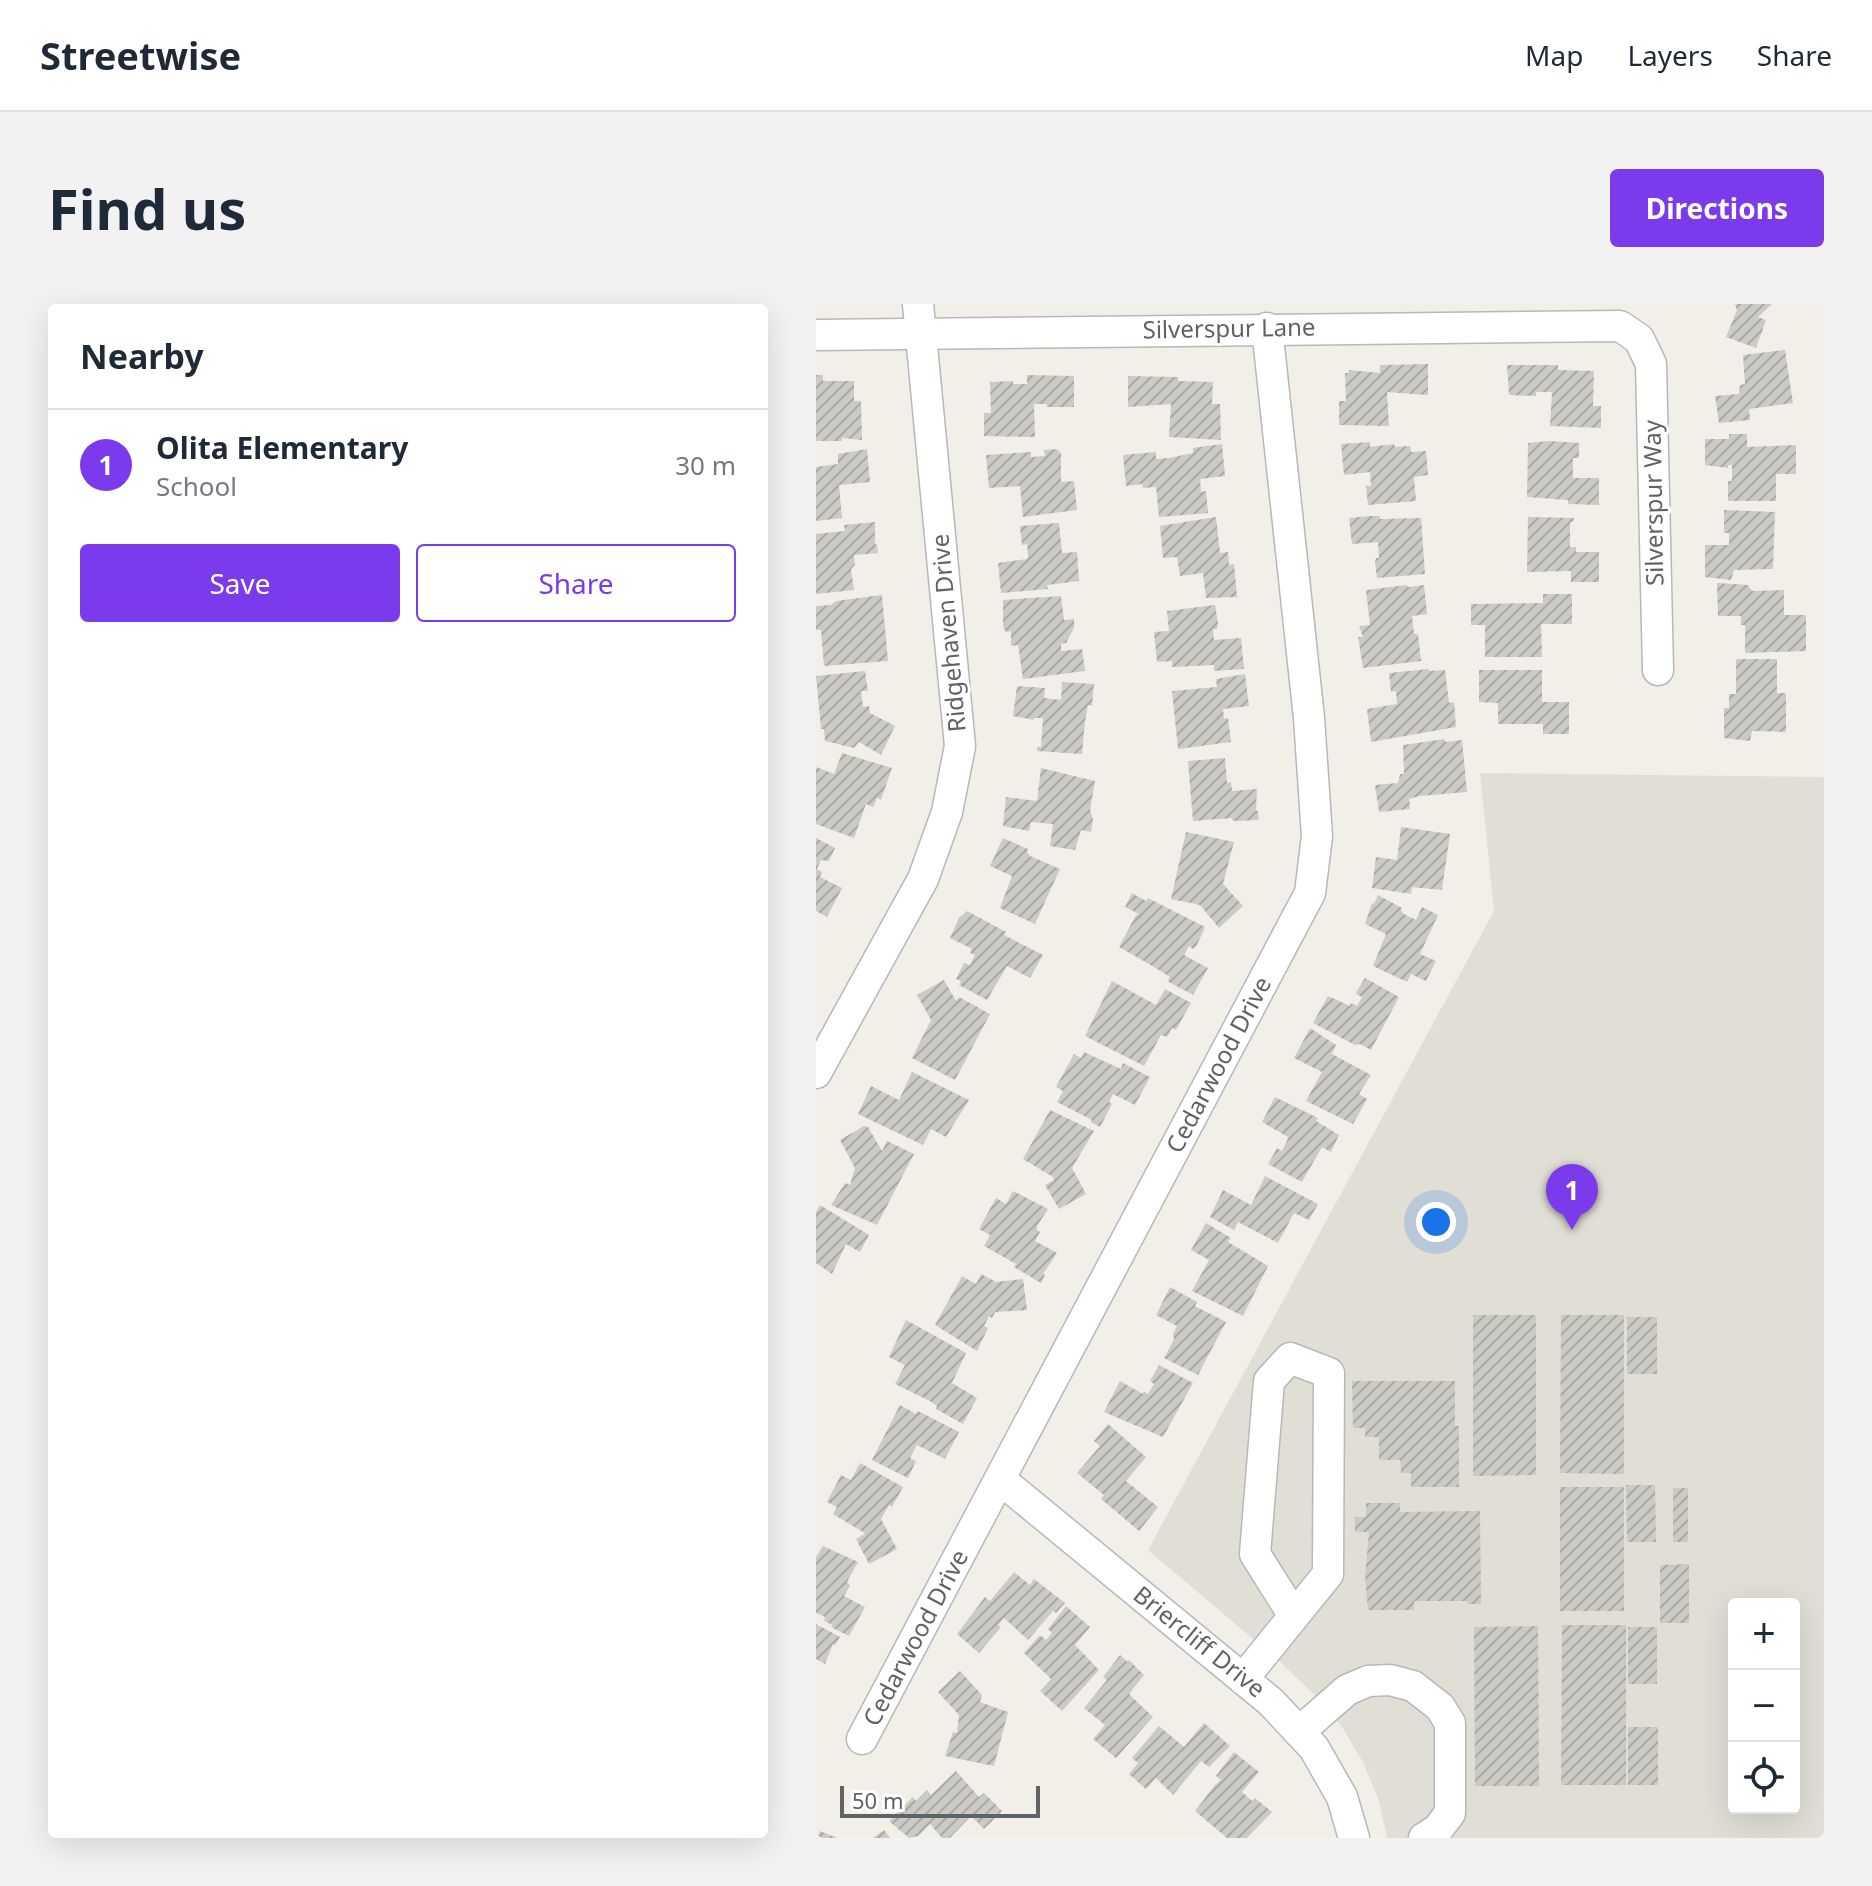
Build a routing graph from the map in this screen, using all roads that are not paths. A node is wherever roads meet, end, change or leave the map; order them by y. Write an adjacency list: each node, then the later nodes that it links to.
1 (919, 318): 2 (street, Silverspur Lane); 3 (street, Silverspur Lane); 6 (street, Ridgehaven Drive)
2 (1267, 328): 4 (street, Silverspur Lane); 7 (street, Cedarwood Drive)
3 (816, 335)
4 (1639, 339): 5 (street, Silverspur Way)
5 (1658, 670)
6 (816, 1073)
7 (1001, 1480): 9 (street, Briercliff Drive); 11 (street, Cedarwood Drive)
8 (1294, 1616): 8 (street); 9 (street)
9 (1243, 1679): 10 (street, Briercliff Drive)
10 (1299, 1732): 12 (street, Briercliff Drive); 13 (street)
11 (862, 1739)
12 (1354, 1838)
13 (1424, 1838)

